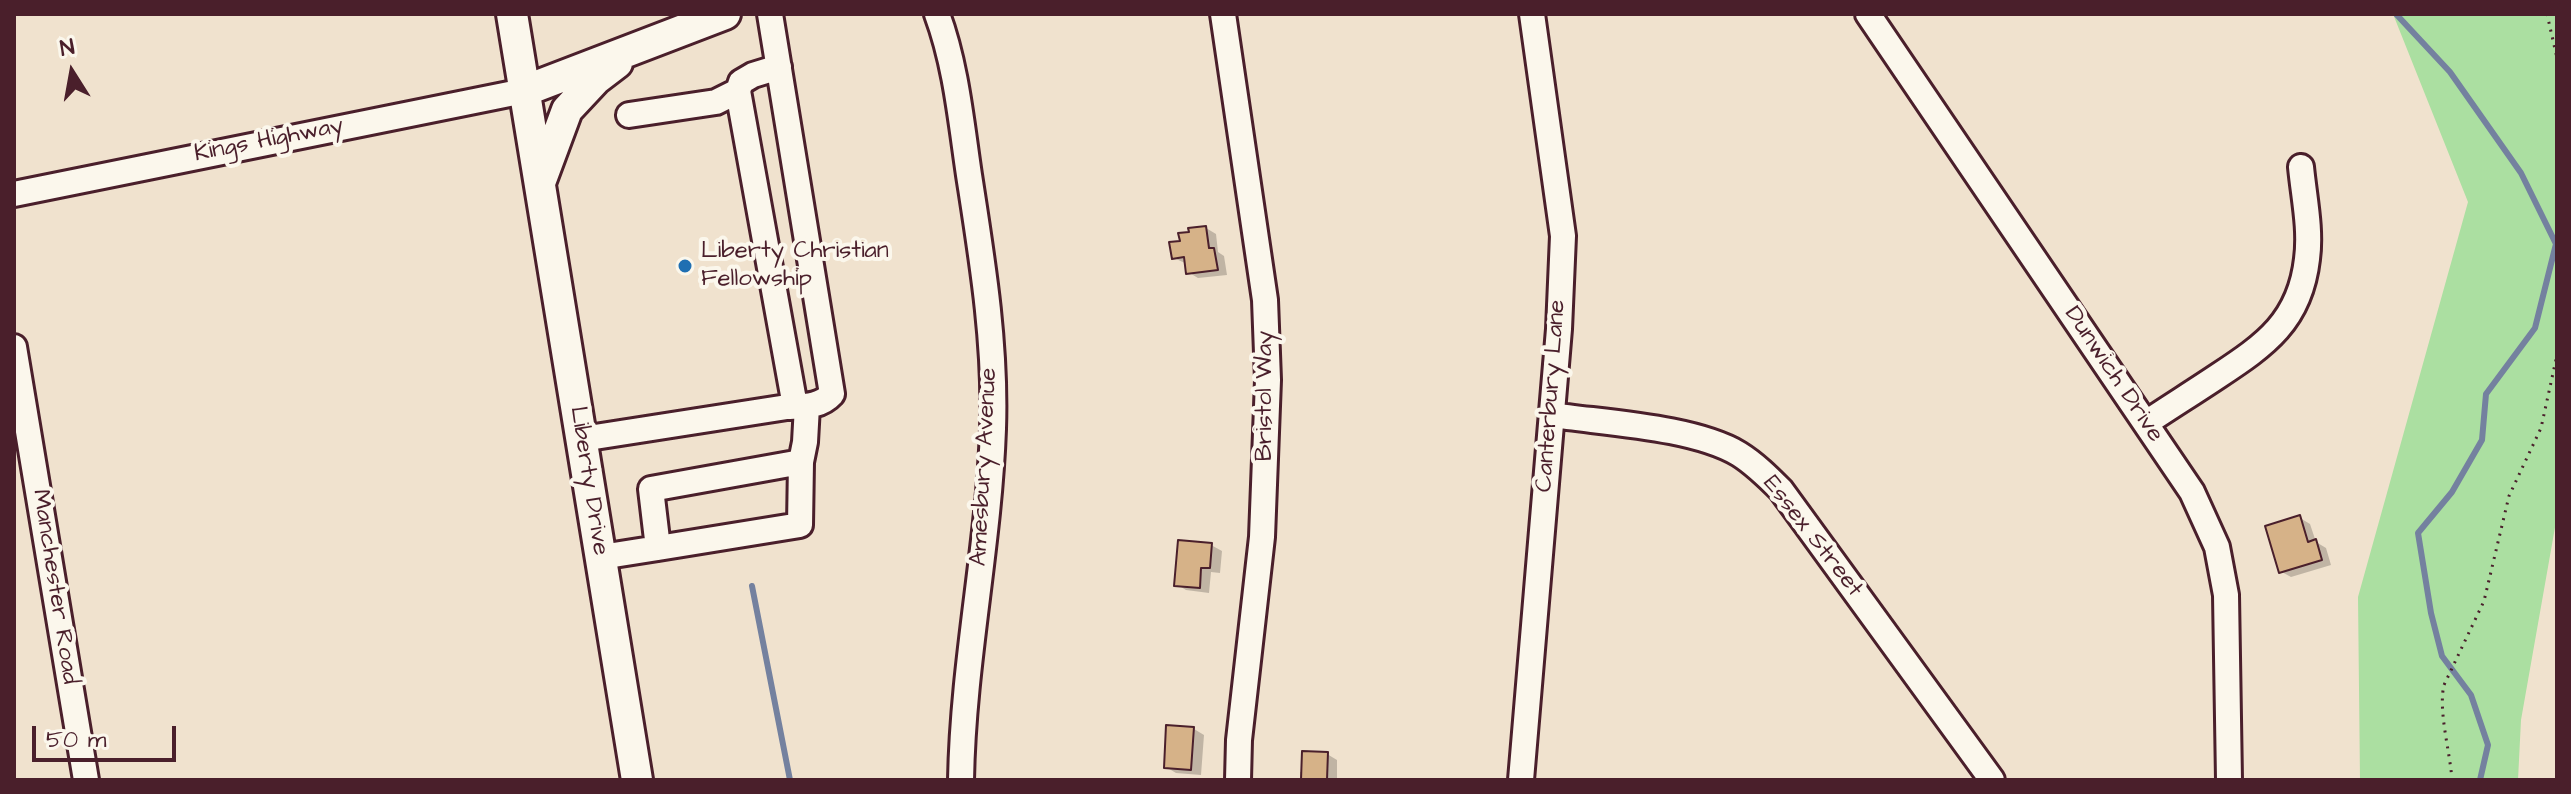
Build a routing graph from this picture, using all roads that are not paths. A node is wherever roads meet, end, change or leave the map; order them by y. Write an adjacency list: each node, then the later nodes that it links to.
1 (512, 14): 10 (main road, Liberty Drive)
2 (725, 14): 8 (main road)
3 (770, 14): 9 (street)
4 (937, 14): 26 (street, Amesbury Avenue)
5 (1223, 14): 27 (street, Bristol Way)
6 (1532, 14): 18 (street, Canterbury Lane)
7 (1868, 14): 19 (street, Dunwich Drive)
8 (638, 47): 10 (main road); 14 (main road, Liberty Drive)
9 (779, 67): 11 (street); 17 (street)
10 (524, 91): 14 (main road, Liberty Drive); 15 (street, Kings Highway)
11 (738, 91): 12 (street); 17 (street)
12 (629, 115)
13 (2301, 167): 19 (street)
14 (540, 182): 20 (main road, Liberty Drive)
15 (14, 194)
16 (14, 347): 24 (street, Manchester Road)
17 (801, 406): 20 (street); 21 (street)
18 (1552, 415): 28 (street, Canterbury Lane); 29 (street, Essex Street)
19 (2146, 423): 30 (street, Dunwich Drive)
20 (582, 439): 23 (main road, Liberty Drive)
21 (801, 462): 22 (street); 22 (street)
22 (658, 548): 23 (street)
23 (601, 557): 25 (main road, Liberty Drive)
24 (86, 780)
25 (637, 780)
26 (961, 780)
27 (1238, 780)
28 (1521, 780)
29 (1992, 780)
30 (2229, 780)

